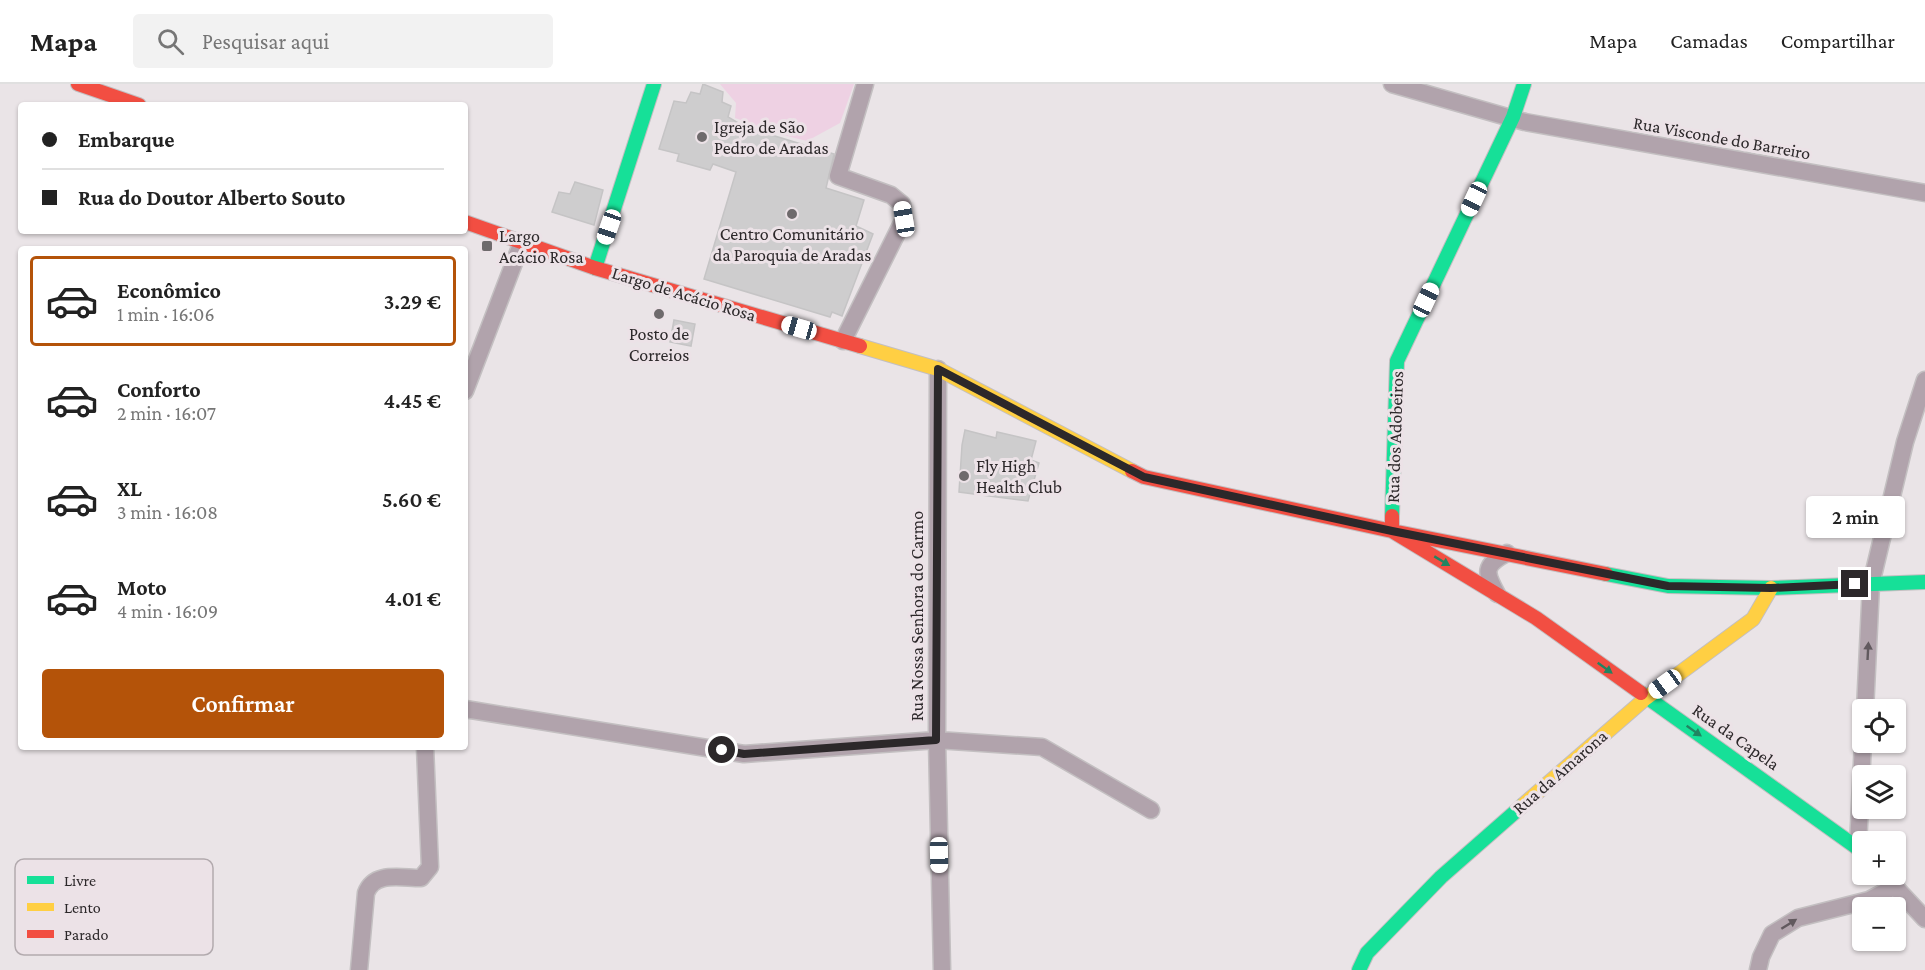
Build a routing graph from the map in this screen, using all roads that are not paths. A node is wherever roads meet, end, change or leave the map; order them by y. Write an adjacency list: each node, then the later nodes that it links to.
1 (78, 84): 6 (street)
2 (654, 84): 11 (street)
3 (866, 84): 12 (street)
4 (1392, 84): 7 (street, Rua Visconde do Barreiro)
5 (1524, 84): 7 (street, Rua dos Adobeiros)
6 (130, 102)
7 (1513, 117): 8 (street, Rua Visconde do Barreiro); 16 (street, Rua dos Adobeiros)
8 (1925, 193)
9 (468, 223): 10 (street, Largo de Acácio Rosa)
10 (522, 242): 11 (street, Largo de Acácio Rosa); 15 (street)
11 (595, 268): 12 (street, Largo de Acácio Rosa)
12 (843, 341): 13 (street, Largo de Acácio Rosa)
13 (938, 369): 16 (street, Largo de Acácio Rosa); 25 (street, Rua Nossa Senhora do Carmo)
14 (1925, 380): 19 (street)
15 (468, 383)
16 (1392, 531): 17 (street, Largo de Acácio Rosa); 21 (street, Rua da Capela, one-way to 21)
17 (1507, 553): 20 (street, Largo de Acácio Rosa); 21 (street)
18 (1925, 582): 19 (street, Largo de Acácio Rosa)
19 (1871, 584): 20 (street, Largo de Acácio Rosa); 23 (street, one-way to 19)
20 (1771, 588): 22 (street, Rua da Amarona)
21 (1497, 594): 22 (street, Rua da Capela, one-way to 22)
22 (1646, 698): 30 (street, Rua da Capela, one-way to 30); 36 (street, Rua da Amarona)
23 (1866, 699)
24 (468, 709): 25 (street)
25 (936, 740): 28 (street); 35 (street, Rua Nossa Senhora do Carmo)
26 (425, 750): 34 (street)
27 (1863, 753): 29 (street)
28 (1151, 810)
29 (1861, 831)
30 (1852, 843)
31 (1884, 885): 37 (street, one-way to 31)
32 (1892, 885): 33 (street)
33 (1925, 919)
34 (359, 970)
35 (942, 970)
36 (1359, 970)
37 (1758, 970)

